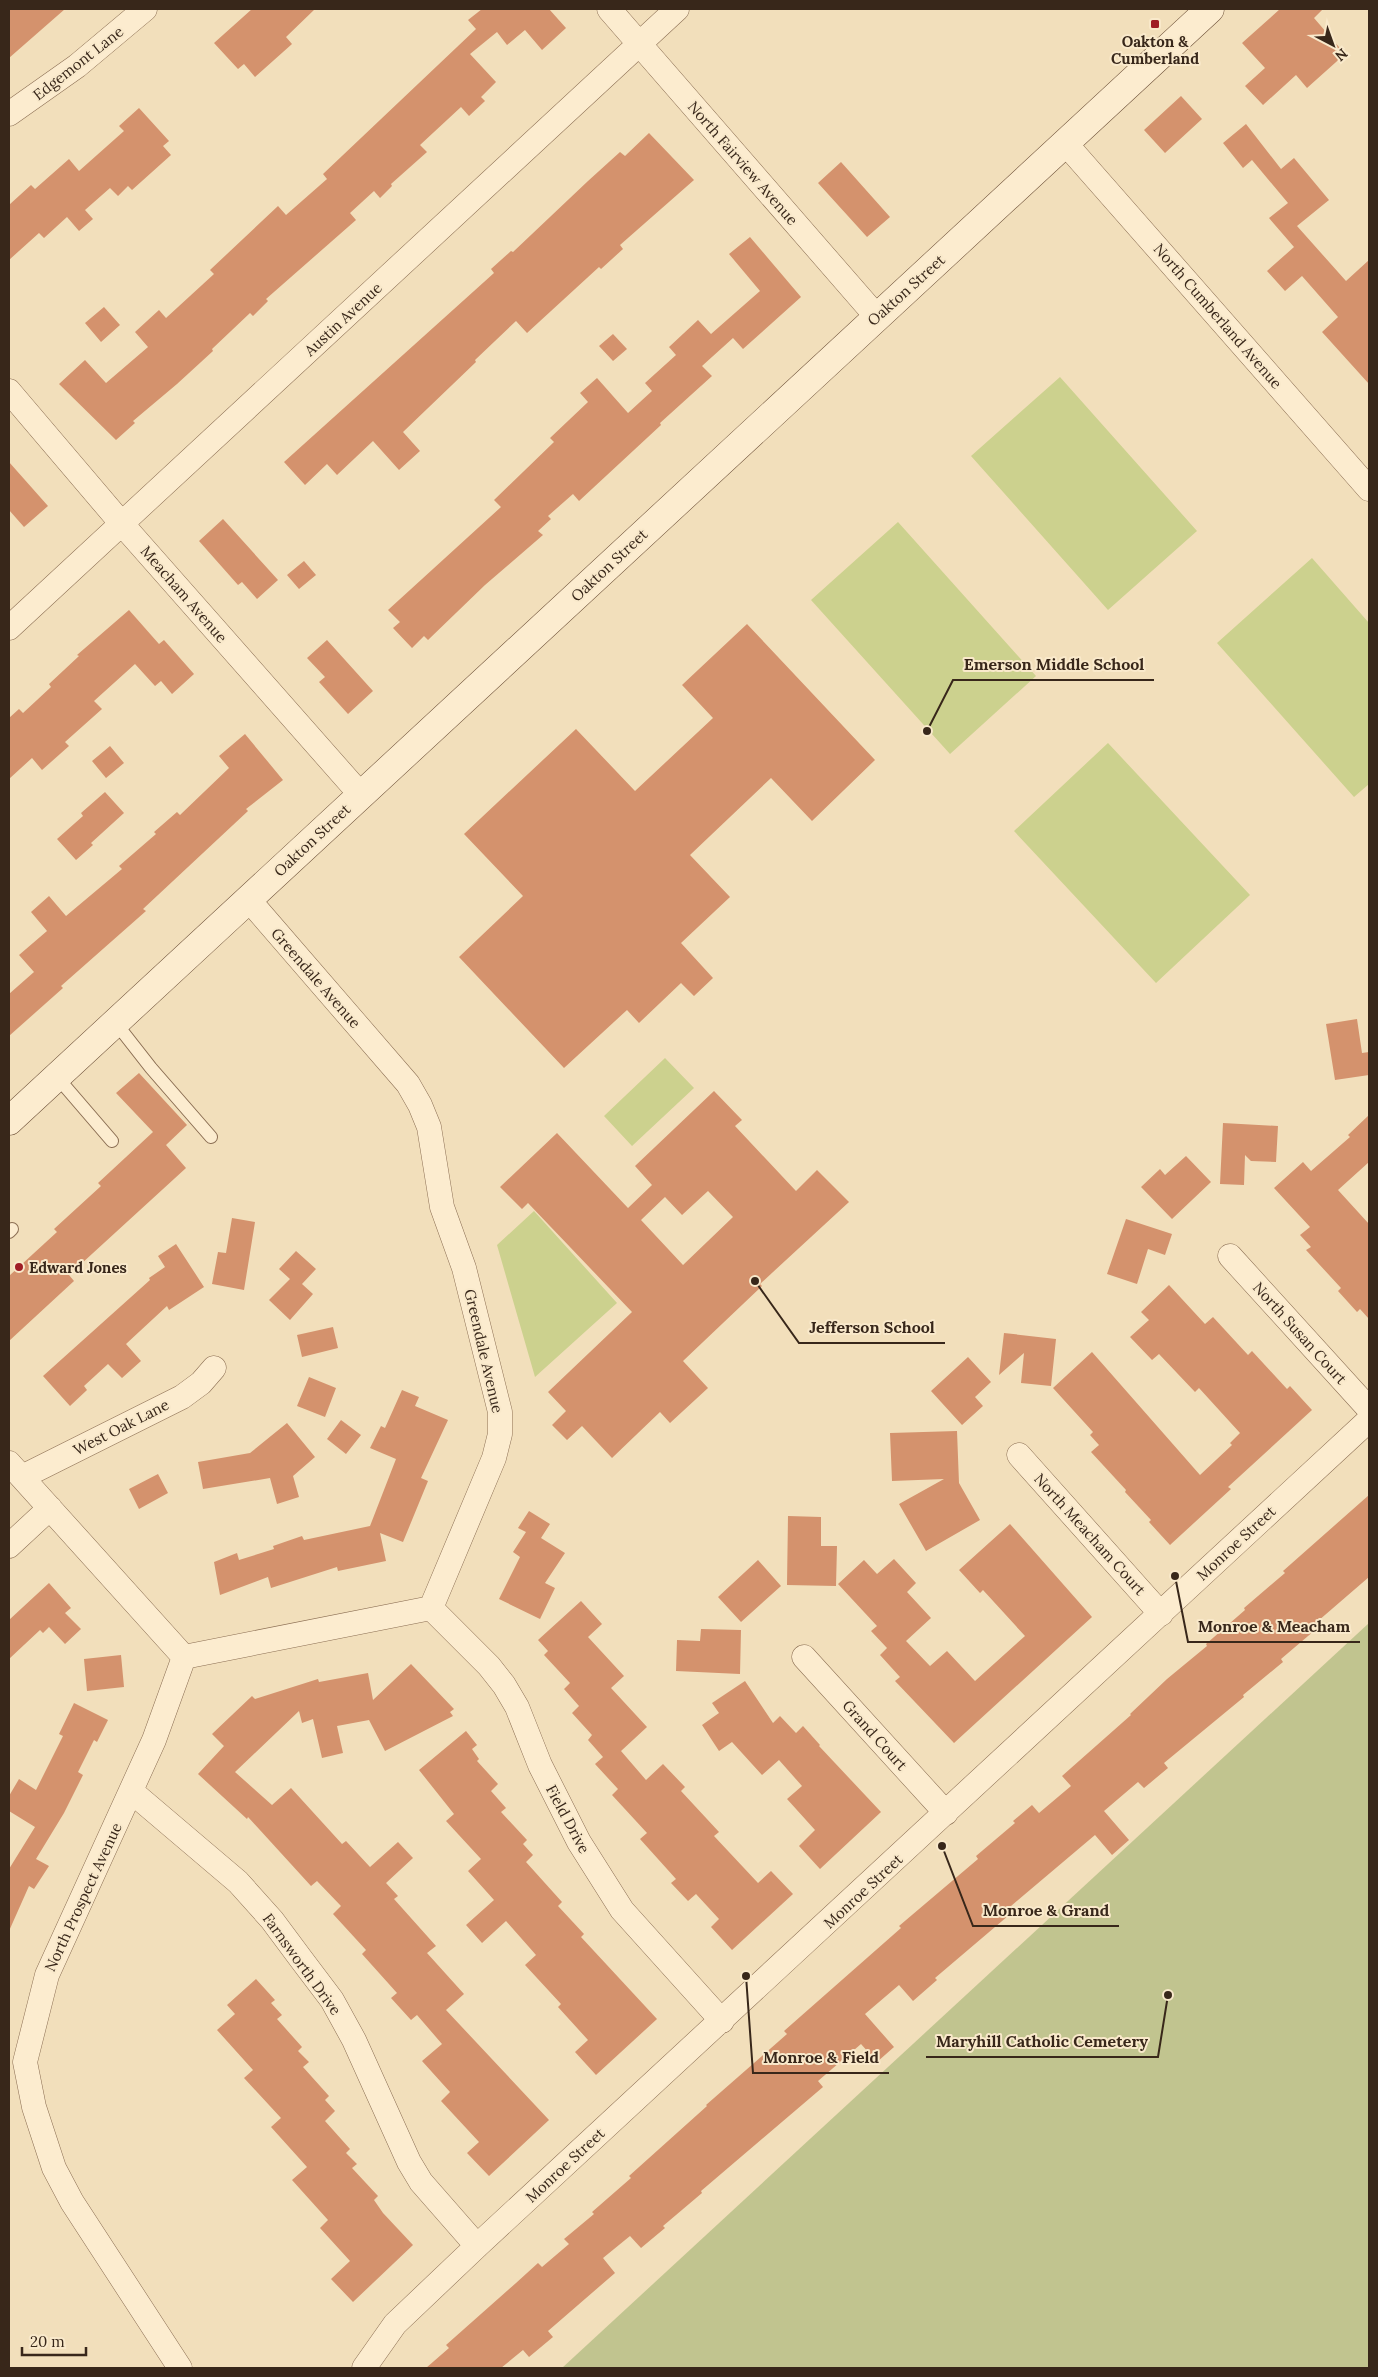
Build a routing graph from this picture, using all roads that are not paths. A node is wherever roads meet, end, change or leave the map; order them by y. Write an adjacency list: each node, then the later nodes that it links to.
1 (145, 9): 6 (street, Edgemont Lane)
2 (608, 9): 5 (street, North Fairview Avenue)
3 (678, 9): 5 (street, Austin Avenue)
4 (1210, 9): 7 (main road, Oakton Street)
5 (639, 44): 8 (street, North Fairview Avenue); 11 (street, Austin Avenue)
6 (9, 114)
7 (1066, 144): 8 (main road, Oakton Street); 10 (street, North Cumberland Avenue)
8 (877, 317): 13 (main road, Oakton Street)
9 (9, 391): 11 (street, Meacham Avenue)
10 (1369, 489)
11 (122, 524): 12 (street, Austin Avenue); 13 (street, Meacham Avenue)
12 (9, 628)
13 (361, 795): 14 (main road, Oakton Street)
14 (248, 899): 15 (main road, Oakton Street); 28 (street, Greendale Avenue)
15 (115, 1022): 16 (main road, Oakton Street); 18 (lane)
16 (57, 1077): 17 (main road, Oakton Street); 19 (lane)
17 (9, 1121)
18 (211, 1136)
19 (112, 1141)
20 (1230, 1256): 22 (street, North Susan Court)
21 (214, 1368): 25 (street, West Oak Lane)
22 (1369, 1409)
23 (1369, 1420): 29 (street, Monroe Street)
24 (1019, 1455): 29 (street, North Meacham Court)
25 (15, 1470): 26 (street)
26 (50, 1508): 27 (street); 30 (street)
27 (9, 1546)
28 (431, 1608): 30 (street); 34 (street, Field Drive)
29 (1161, 1614): 33 (street, Monroe Street)
30 (184, 1657): 32 (street, North Prospect Avenue)
31 (804, 1657): 33 (street, Grand Court)
32 (132, 1792): 35 (street, North Prospect Avenue); 36 (street, Farnsworth Drive)
33 (946, 1813): 34 (street, Monroe Street)
34 (722, 2021): 36 (street, Monroe Street)
35 (17, 2062): 37 (street, North Prospect Avenue)
36 (477, 2246): 38 (street, Monroe Street)
37 (180, 2368)
38 (364, 2368)

